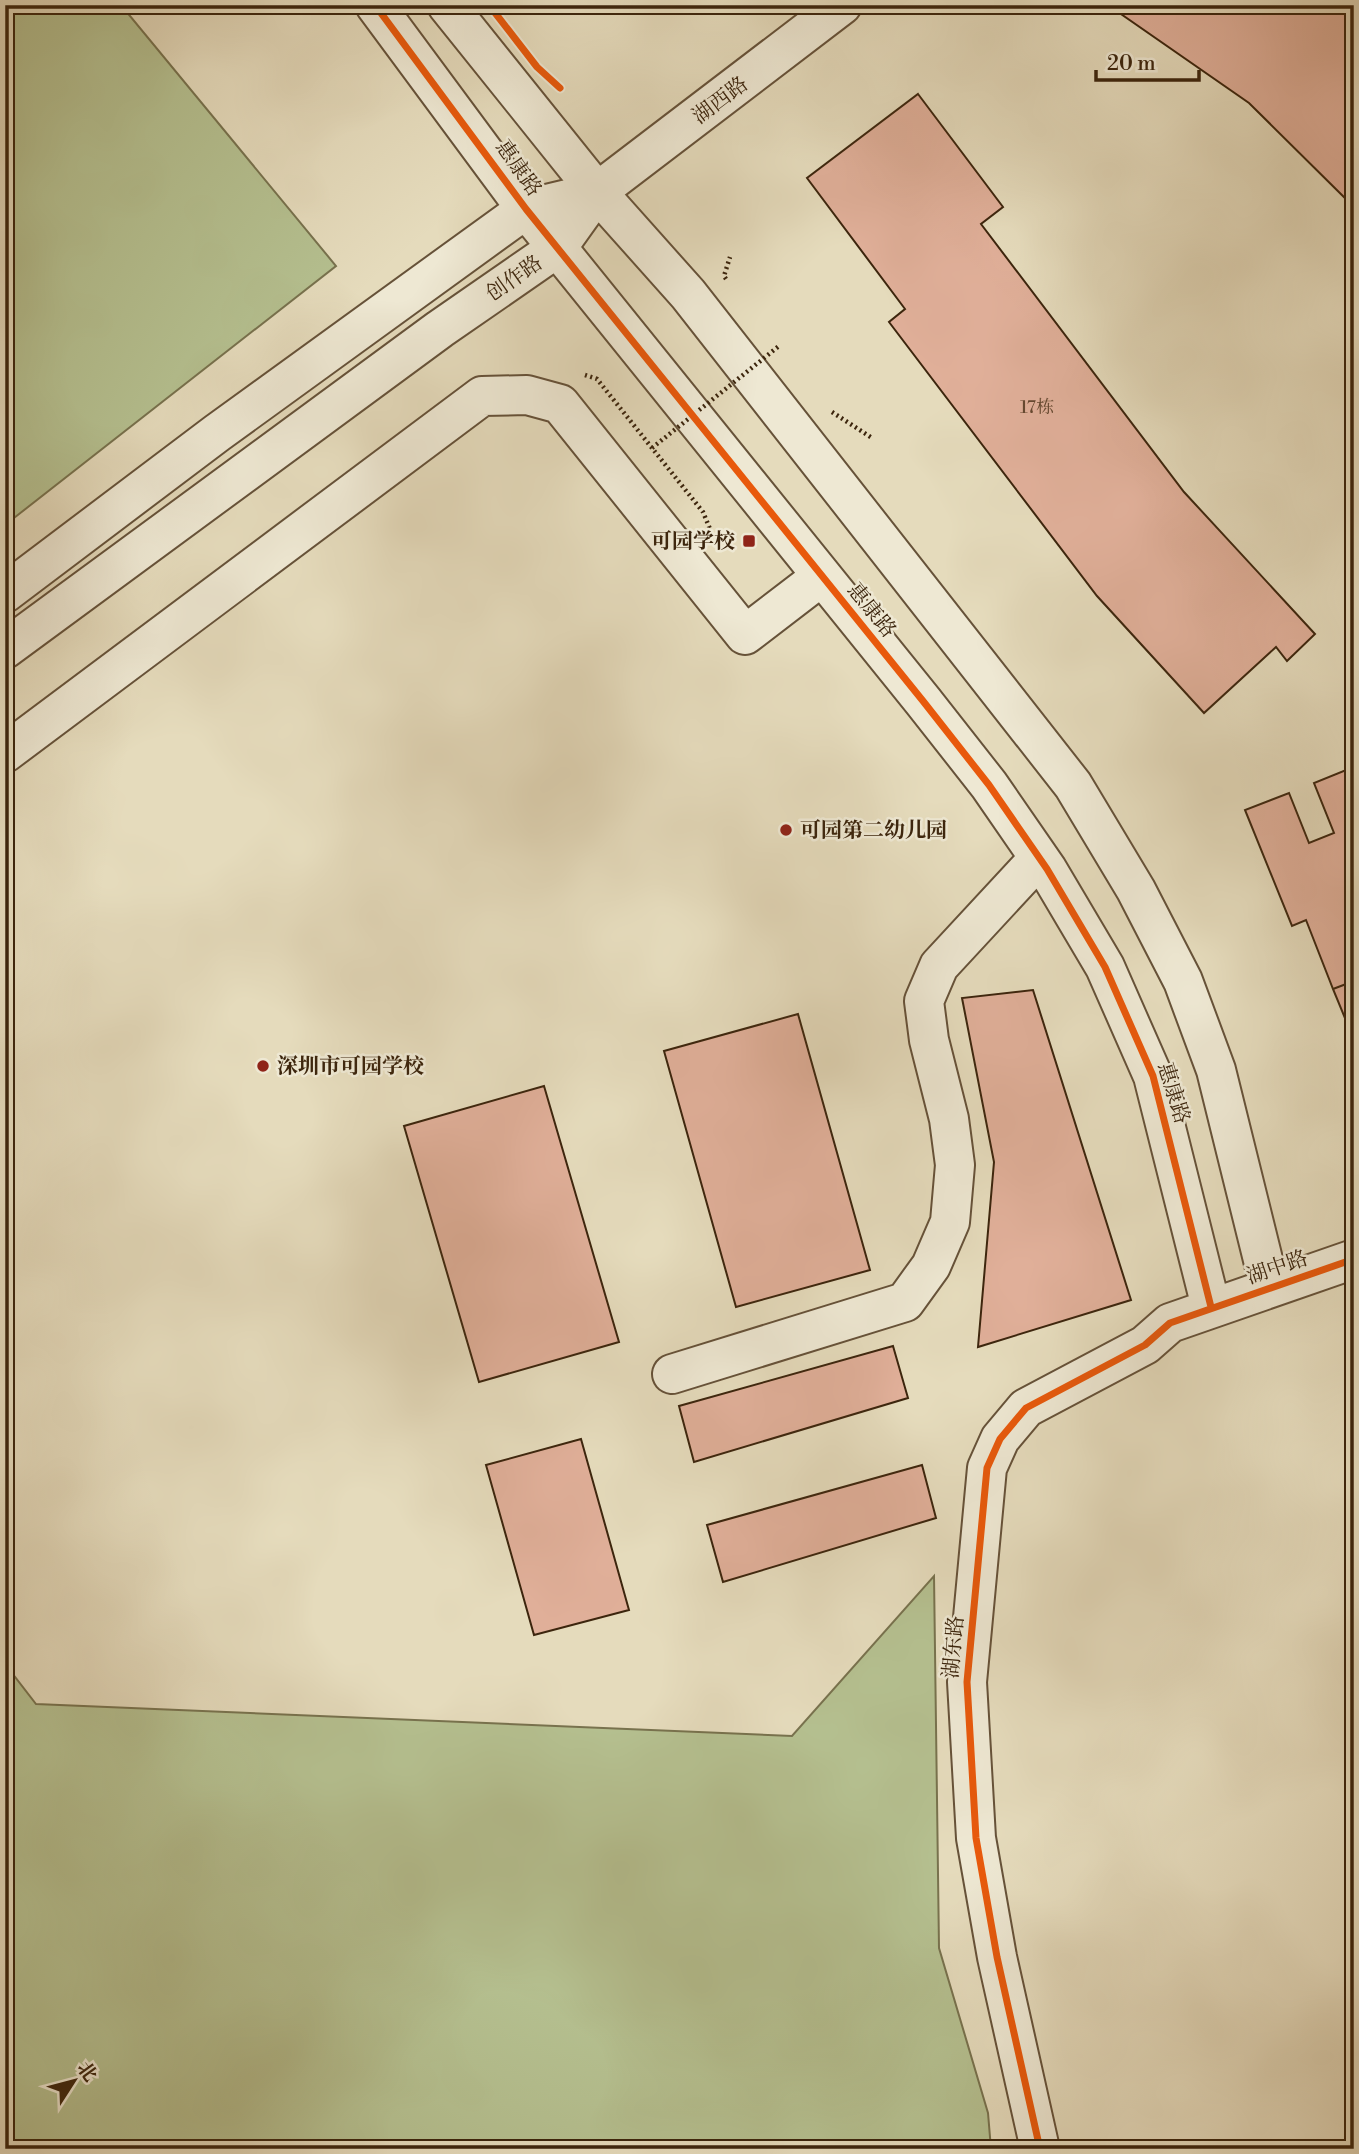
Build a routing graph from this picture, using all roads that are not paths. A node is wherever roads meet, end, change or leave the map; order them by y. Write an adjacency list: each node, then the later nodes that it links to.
1 (375, 5): 5 (street, 惠康路)
2 (447, 5): 4 (street, 惠康路)
3 (842, 5): 4 (street, 湖西路)
4 (597, 192): 5 (street); 6 (street, 创作路); 13 (street, 惠康路)
5 (526, 209): 6 (street, 惠康路); 8 (street)
6 (557, 248): 7 (street, 惠康路); 9 (street, 创作路)
7 (822, 576): 10 (street); 11 (street, 惠康路)
8 (5, 593)
9 (5, 649)
10 (5, 753)
11 (1039, 858): 14 (street, 惠康路); 15 (street)
12 (1354, 1259): 13 (street, 湖中路)
13 (1270, 1289): 14 (street, 湖中路)
14 (1211, 1307): 16 (street, 湖东路)
15 (672, 1374)
16 (1040, 2149)

